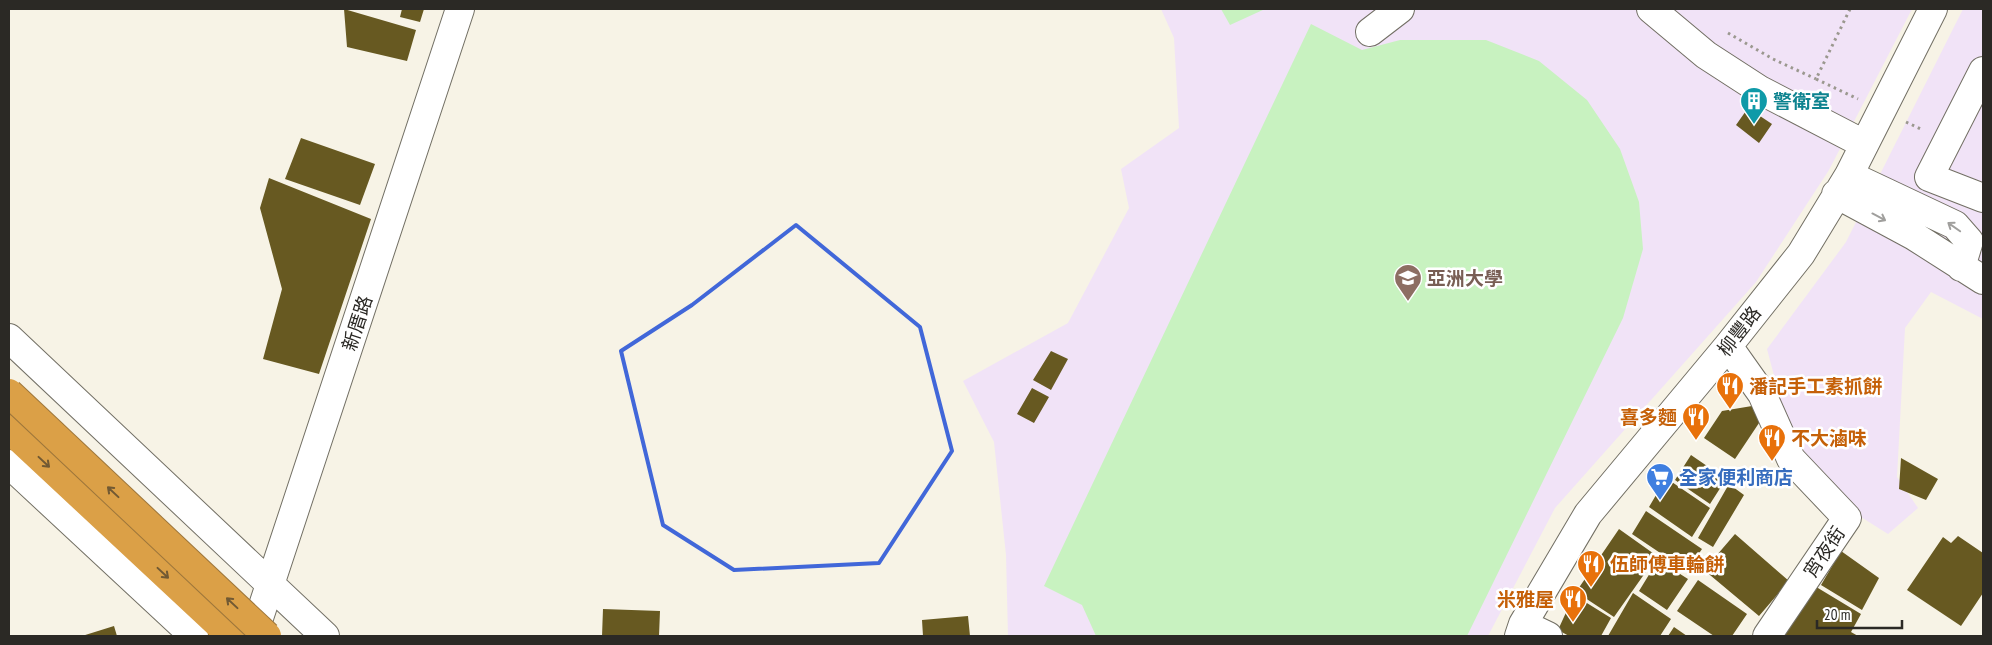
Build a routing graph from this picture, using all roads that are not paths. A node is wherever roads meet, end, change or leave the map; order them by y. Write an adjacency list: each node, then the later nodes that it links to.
1 (460, 9): 16 (street, 新厝路)
2 (1400, 9): 5 (street)
3 (1651, 9): 7 (street)
4 (1933, 9): 7 (street, 柳豐路)
5 (1370, 32)
6 (1983, 71): 9 (street)
7 (1864, 144): 8 (street, 柳豐路)
8 (1843, 184): 10 (street); 12 (street, 柳豐路)
9 (1983, 198)
10 (1972, 273)
11 (9, 338): 16 (street)
12 (1728, 346): 17 (street, 柳豐路); 24 (street, 宵夜街)
13 (9, 393): 21 (highway, one-way to 13, bridge)
14 (9, 429): 19 (highway, one-way to 19)
15 (9, 464): 18 (street)
16 (270, 583): 20 (street, 新厝路); 22 (street)
17 (1521, 630): 23 (street)
18 (194, 636)
19 (231, 636)
20 (253, 636)
21 (267, 636)
22 (325, 636)
23 (1548, 636)
24 (1767, 636)

